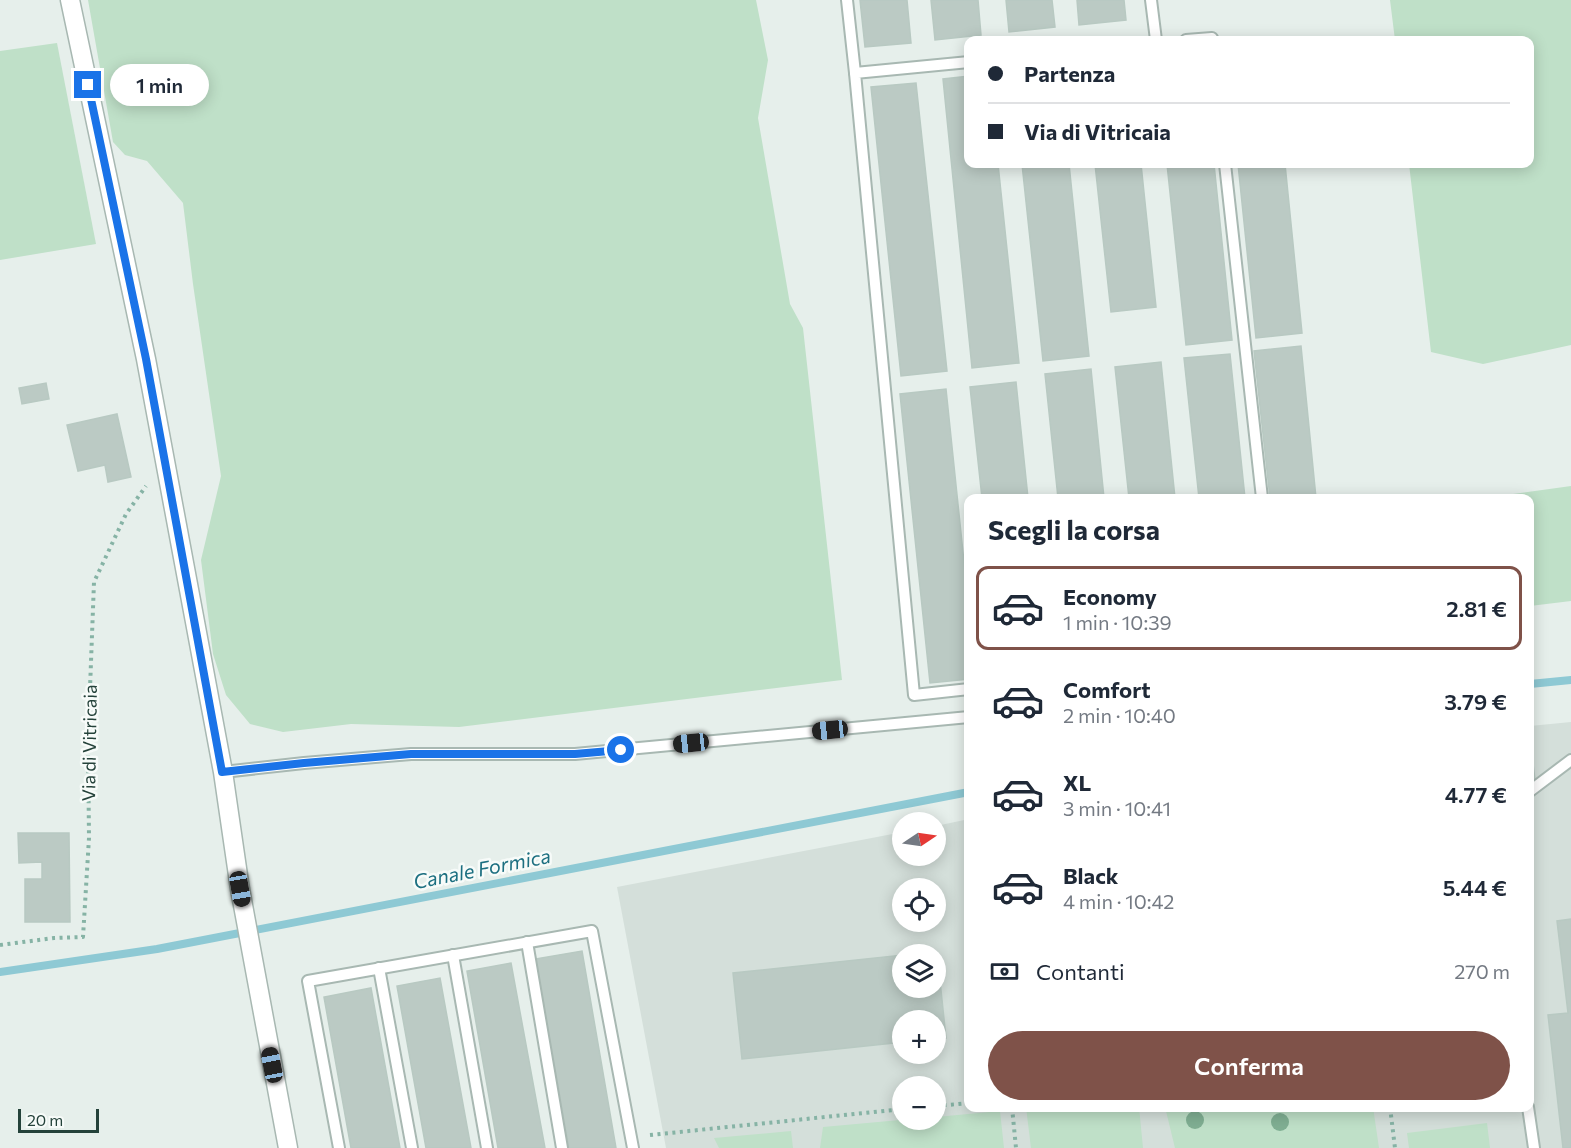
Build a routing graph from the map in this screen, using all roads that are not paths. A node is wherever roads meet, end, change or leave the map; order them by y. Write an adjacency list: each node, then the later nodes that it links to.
1 (70, 0): 12 (street)
2 (847, 0): 6 (lane)
3 (1151, 0): 4 (lane)
4 (1156, 36)
5 (964, 62): 6 (lane)
6 (855, 73): 9 (lane)
7 (1226, 168): 8 (lane)
8 (1262, 494)
9 (964, 690)
10 (964, 717): 12 (lane)
11 (1571, 760): 13 (lane)
12 (222, 772): 18 (street)
13 (1534, 788)
14 (527, 942): 15 (lane); 22 (lane); 23 (lane)
15 (453, 956): 16 (lane); 21 (lane)
16 (379, 968): 19 (lane); 20 (lane)
17 (1529, 1112): 24 (lane)
18 (288, 1148)
19 (339, 1148)
20 (412, 1148)
21 (487, 1148)
22 (562, 1148)
23 (633, 1148)
24 (1534, 1148)

